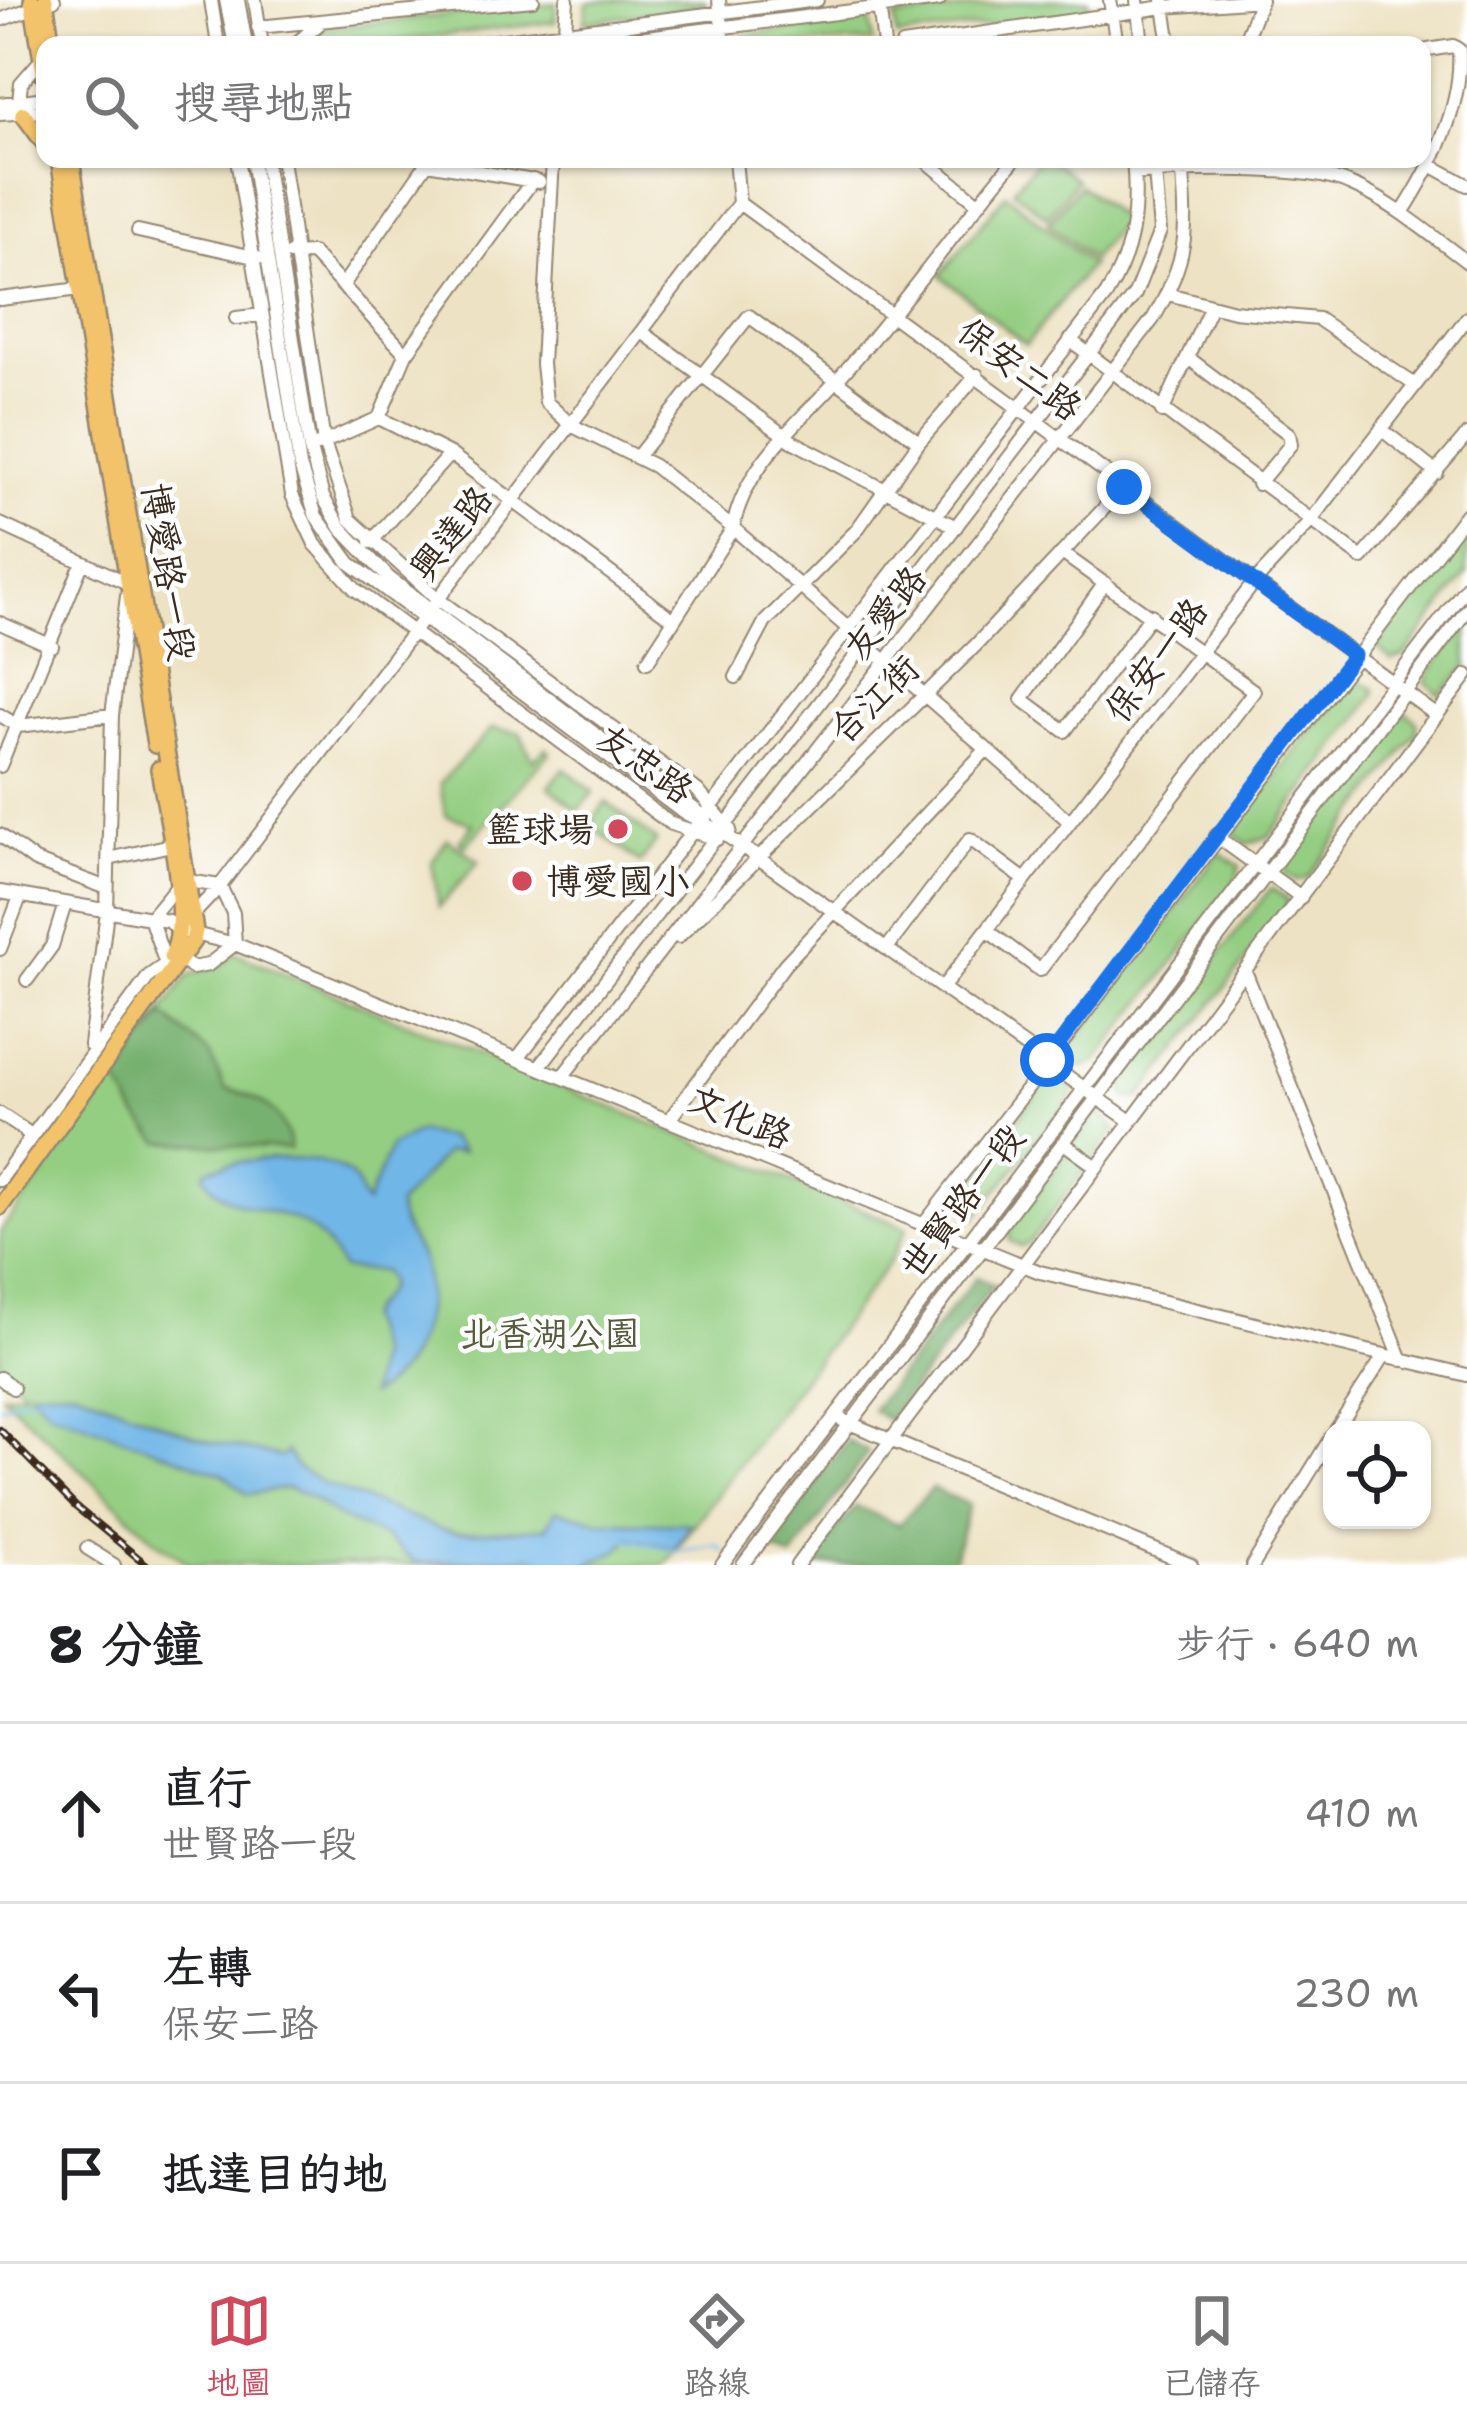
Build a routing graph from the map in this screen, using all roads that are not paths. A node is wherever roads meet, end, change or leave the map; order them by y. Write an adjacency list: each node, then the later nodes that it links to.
1 (211, 0): 21 (street)
2 (226, 0): 22 (street)
3 (238, 0): 23 (street)
4 (255, 0): 18 (street)
5 (533, 0): 17 (street)
6 (567, 0): 26 (street)
7 (817, 0): 14 (street)
8 (939, 0): 12 (street)
9 (1261, 0): 11 (street); 34 (street)
10 (42, 2): 16 (street); 20 (main road)
11 (1163, 3): 13 (street); 33 (street)
12 (879, 4): 19 (street); 30 (street)
13 (1138, 5): 15 (street); 32 (street)
14 (720, 6): 19 (street); 27 (street)
15 (1111, 7): 31 (street)
16 (0, 20)
17 (325, 22): 18 (street); 25 (street)
18 (258, 27): 24 (street)
19 (723, 28): 28 (street); 29 (street)
20 (44, 36)
21 (217, 36)
22 (233, 36)
23 (244, 36)
24 (260, 36)
25 (306, 36)
26 (564, 36)
27 (578, 36)
28 (657, 36)
29 (723, 36)
30 (883, 36)
31 (952, 36)
32 (1141, 36)
33 (1168, 36)
34 (1247, 36)
35 (1431, 51): 43 (street)
36 (36, 69): 39 (street)
37 (36, 102): 39 (street)
38 (0, 104): 39 (street)
39 (21, 108): 40 (street); 41 (street); 42 (main road)
40 (36, 110)
41 (0, 114)
42 (36, 130)
43 (1432, 166): 65 (street)
44 (61, 168): 73 (main road, 博愛路一段)
45 (71, 168): 73 (main road, 博愛路一段)
46 (241, 168): 70 (street, 友忠路)
47 (254, 168): 70 (street, 友忠路)
48 (266, 168): 70 (street, 友忠路)
49 (281, 168): 70 (street, 友忠路)
50 (424, 168): 72 (street)
51 (458, 168): 63 (street)
52 (553, 168): 64 (street)
53 (736, 168): 66 (street)
54 (935, 168): 67 (street)
55 (1007, 168): 67 (street)
56 (1134, 168): 62 (street, 友愛路)
57 (1149, 168): 62 (street)
58 (1155, 168): 84 (street, 友愛路)
59 (1183, 168): 74 (street, 友愛路)
60 (1298, 168): 68 (street)
61 (1431, 168): 68 (street)
62 (1134, 175): 82 (street, 友愛路)
63 (533, 180): 64 (street); 83 (street)
64 (551, 184): 95 (street)
65 (1467, 185)
66 (739, 203): 77 (street, 保安二路); 81 (street, 興達路)
67 (978, 203): 77 (street)
68 (1402, 213): 71 (street)
69 (138, 231): 70 (street)
70 (275, 256): 72 (street); 78 (street, 友忠路); 101 (street, 友忠路); 101 (street, 友忠路)
71 (1467, 262)
72 (343, 285): 83 (street)
73 (87, 288): 75 (street); 122 (main road, 博愛路一段)
74 (1168, 294): 76 (street); 87 (street, 友愛路)
75 (0, 299)
76 (1211, 306): 85 (street); 90 (street)
77 (892, 311): 88 (street, 保安二路); 89 (street)
78 (262, 315): 79 (street); 101 (street, 友忠路)
79 (236, 318)
80 (1467, 318): 90 (street, 保安一路)
81 (642, 332): 86 (street); 95 (street, 興達路)
82 (1070, 340): 84 (street); 91 (street, 友愛路)
83 (406, 354): 93 (street)
84 (1090, 357): 87 (street); 94 (street, 友愛路)
85 (1191, 360): 92 (street); 105 (street)
86 (700, 373): 89 (street); 97 (street); 103 (street)
87 (1111, 373): 92 (street); 99 (street, 友愛路)
88 (977, 376): 91 (street, 保安二路); 100 (street)
89 (838, 379): 97 (street); 100 (street)
90 (1415, 385): 96 (street, 保安一路)
91 (1018, 406): 94 (street, 保安二路); 109 (street, 友愛路)
92 (1162, 412): 105 (street)
93 (379, 418): 101 (street); 102 (street)
94 (1038, 421): 99 (street, 保安二路); 113 (street, 友愛路)
95 (571, 425): 103 (street); 108 (street, 興達路)
96 (1381, 429): 104 (street); 111 (street, 保安一路)
97 (782, 434): 106 (street); 114 (street)
98 (1467, 435): 104 (street)
99 (1061, 437): 107 (street, 保安二路); 134 (street, 友愛路)
100 (919, 442): 106 (street)
101 (304, 451): 115 (street, 友忠路); 124 (street, 友忠路); 124 (street, 友忠路)
102 (450, 454): 108 (street); 115 (street)
103 (637, 457): 114 (street)
104 (1437, 473): 111 (street)
105 (1258, 484): 111 (street)
106 (885, 486): 109 (street); 120 (street)
107 (1124, 487): 116 (street, 合江街); 119 (street, 保安二路)
108 (514, 501): 124 (street, 興達路); 126 (street)
109 (935, 512): 113 (street); 128 (street, 友愛路)
110 (1467, 513): 132 (street, 世賢路一段)
111 (1310, 522): 119 (street, 保安一路)
112 (0, 524): 117 (street)
113 (956, 527): 129 (street, 友愛路)
114 (733, 528): 120 (street); 126 (street)
115 (370, 542): 124 (street, 友忠路)
116 (1062, 553): 118 (street); 138 (street, 合江街)
117 (81, 566): 122 (street); 130 (street)
118 (1106, 584): 125 (street); 125 (street)
119 (1253, 584): 131 (street, 保安一路); 132 (street, 保安二路)
120 (802, 586): 128 (street); 136 (street)
121 (1467, 586): 137 (street, 世賢路一段)
122 (136, 588): 140 (street); 150 (main road, 博愛路一段); 157 (main road, 博愛路一段)
123 (1467, 610): 137 (street, 世賢路一段)
124 (426, 615): 145 (street, 友忠路); 145 (street, 友忠路); 158 (street, 興達路)
125 (1151, 616): 131 (street)
126 (671, 618): 133 (street)
127 (0, 622): 130 (street)
128 (846, 628): 129 (street); 145 (street, 友愛路)
129 (866, 644): 134 (street); 147 (street, 友愛路)
130 (52, 646): 142 (street)
131 (1200, 651): 146 (street, 保安一路); 168 (street)
132 (1354, 655): 137 (street, 保安二路); 149 (street, 世賢路一段)
133 (647, 662)
134 (884, 662): 138 (street); 151 (street, 友愛路)
135 (1467, 675): 141 (street)
136 (736, 677)
137 (1399, 688): 141 (street, 保安二路); 154 (street, 世賢路一段); 155 (street, 世賢路一段)
138 (921, 694): 143 (street); 152 (street, 合江街)
139 (0, 715): 142 (street)
140 (112, 715): 142 (street); 153 (street)
141 (1436, 716): 162 (street)
142 (18, 726): 144 (street)
143 (985, 751): 146 (street); 165 (street)
144 (0, 766)
145 (700, 817): 147 (street, 友忠路); 147 (street, 友忠路); 179 (street, 友愛路)
146 (1070, 822): 156 (street, 保安一路)
147 (720, 831): 151 (street); 181 (street, 友愛路)
148 (0, 835): 159 (street)
149 (1216, 836): 154 (street); 180 (street, 世賢路一段)
150 (171, 845): 153 (street); 157 (main road, 博愛路一段)
151 (742, 846): 152 (street); 172 (street, 友愛路)
152 (755, 856): 165 (street); 172 (street, 合江街)
153 (109, 859): 159 (street)
154 (1256, 864): 155 (street); 183 (street, 世賢路一段)
155 (1268, 874): 162 (street); 184 (street, 世賢路一段)
156 (1025, 880): 168 (street, 保安一路); 170 (street)
157 (181, 885): 158 (street); 166 (street); 167 (main road, 博愛路一段)
158 (220, 886): 167 (street, 興達路); 169 (street)
159 (107, 888): 164 (street)
160 (0, 892): 161 (street, 文化路)
161 (20, 897): 163 (street, 文化路); 171 (street)
162 (1300, 897): 174 (street)
163 (65, 904): 164 (street, 文化路); 175 (street)
164 (107, 911): 166 (street, 文化路); 178 (street)
165 (835, 911): 170 (street); 186 (street)
166 (150, 918): 167 (street, 文化路); 173 (street)
167 (189, 925): 169 (street, 文化路); 173 (main road, 博愛路一段)
168 (988, 931): 177 (street, 保安一路)
169 (235, 944): 173 (street); 179 (street, 文化路)
170 (887, 948): 177 (street)
171 (0, 950)
172 (661, 950): 182 (street, 友愛路)
173 (172, 964): 176 (main road, 博愛路一段)
174 (1245, 971): 187 (street); 200 (street)
175 (27, 980)
176 (157, 982): 191 (street); 192 (main road); 193 (main road); 194 (street)
177 (943, 987): 180 (street)
178 (91, 1045)
179 (517, 1059): 181 (street, 文化路)
180 (1047, 1060): 183 (street); 195 (street, 世賢路一段)
181 (539, 1067): 182 (street, 文化路)
182 (562, 1077): 186 (street, 文化路)
183 (1085, 1088): 184 (street); 196 (street, 世賢路一段)
184 (1100, 1098): 187 (street); 189 (street, 世賢路一段)
185 (0, 1114): 188 (street)
186 (669, 1120): 195 (street, 文化路)
187 (1129, 1120): 190 (street)
188 (27, 1132)
189 (1065, 1144): 190 (street); 197 (street, 世賢路一段)
190 (1094, 1166): 198 (street)
191 (0, 1180)
192 (0, 1192)
193 (0, 1207)
194 (0, 1217)
195 (926, 1223): 196 (street, 文化路)
196 (968, 1244): 197 (street, 文化路); 204 (street, 世賢路一段)
197 (984, 1250): 198 (street, 文化路); 204 (street, 世賢路一段)
198 (1019, 1264): 199 (street, 文化路); 206 (street)
199 (1384, 1356): 200 (street, 文化路); 205 (street)
200 (1402, 1360): 201 (street, 文化路)
201 (1467, 1375)
202 (0, 1378): 203 (street)
203 (13, 1388)
204 (842, 1420): 206 (street); 210 (street, 世賢路一段); 211 (street, 世賢路一段)
205 (1342, 1421)
206 (889, 1438): 212 (street); 213 (street)
207 (1323, 1451): 214 (street)
208 (87, 1548): 209 (street)
209 (114, 1565)
210 (722, 1565)
211 (743, 1565)
212 (796, 1565)
213 (1191, 1565)
214 (1253, 1565)

